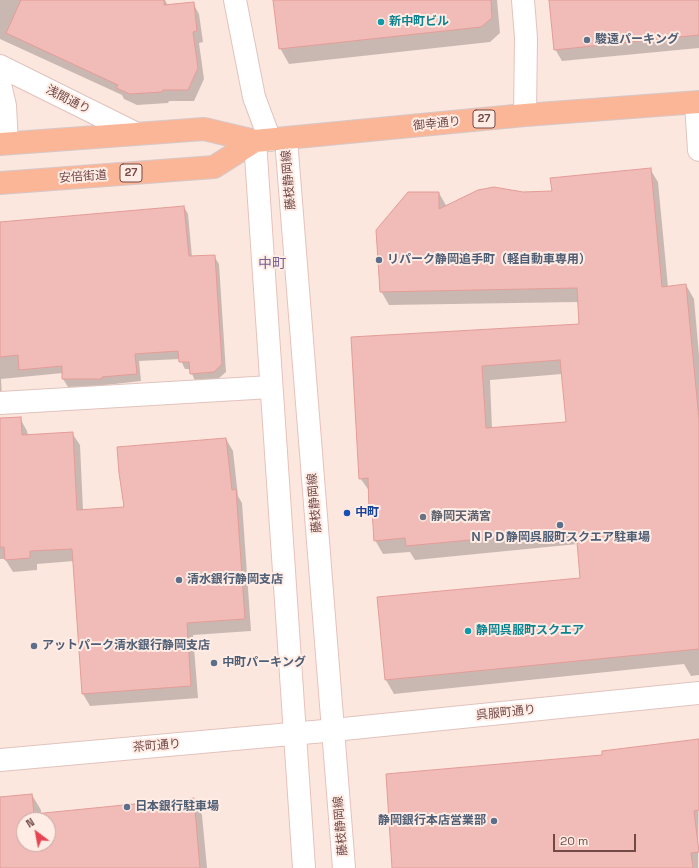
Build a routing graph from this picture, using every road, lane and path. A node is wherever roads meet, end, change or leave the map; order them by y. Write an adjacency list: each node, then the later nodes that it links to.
1 (235, 0): 8 (street)
2 (523, 0): 6 (street)
3 (0, 66): 7 (street, 浅間通り)
4 (0, 84): 9 (street)
5 (697, 102): 6 (main road, 御幸通り / 27); 10 (street)
6 (525, 115): 8 (main road, 御幸通り / 27)
7 (135, 133): 8 (main road, 27); 9 (main road, 27)
8 (270, 140): 11 (main road, 安倍街道 / 27); 12 (street, 藤枝静岡線); 15 (street, 藤枝静岡線)
9 (4, 143)
10 (699, 150)
11 (0, 183)
12 (271, 387): 13 (street); 15 (street, 藤枝静岡線)
13 (0, 403)
14 (699, 693): 15 (street, 呉服町通り)
15 (313, 732): 16 (street, 茶町通り); 17 (street, 藤枝静岡線); 18 (street, 藤枝静岡線)
16 (0, 760)
17 (304, 868)
18 (344, 868)

